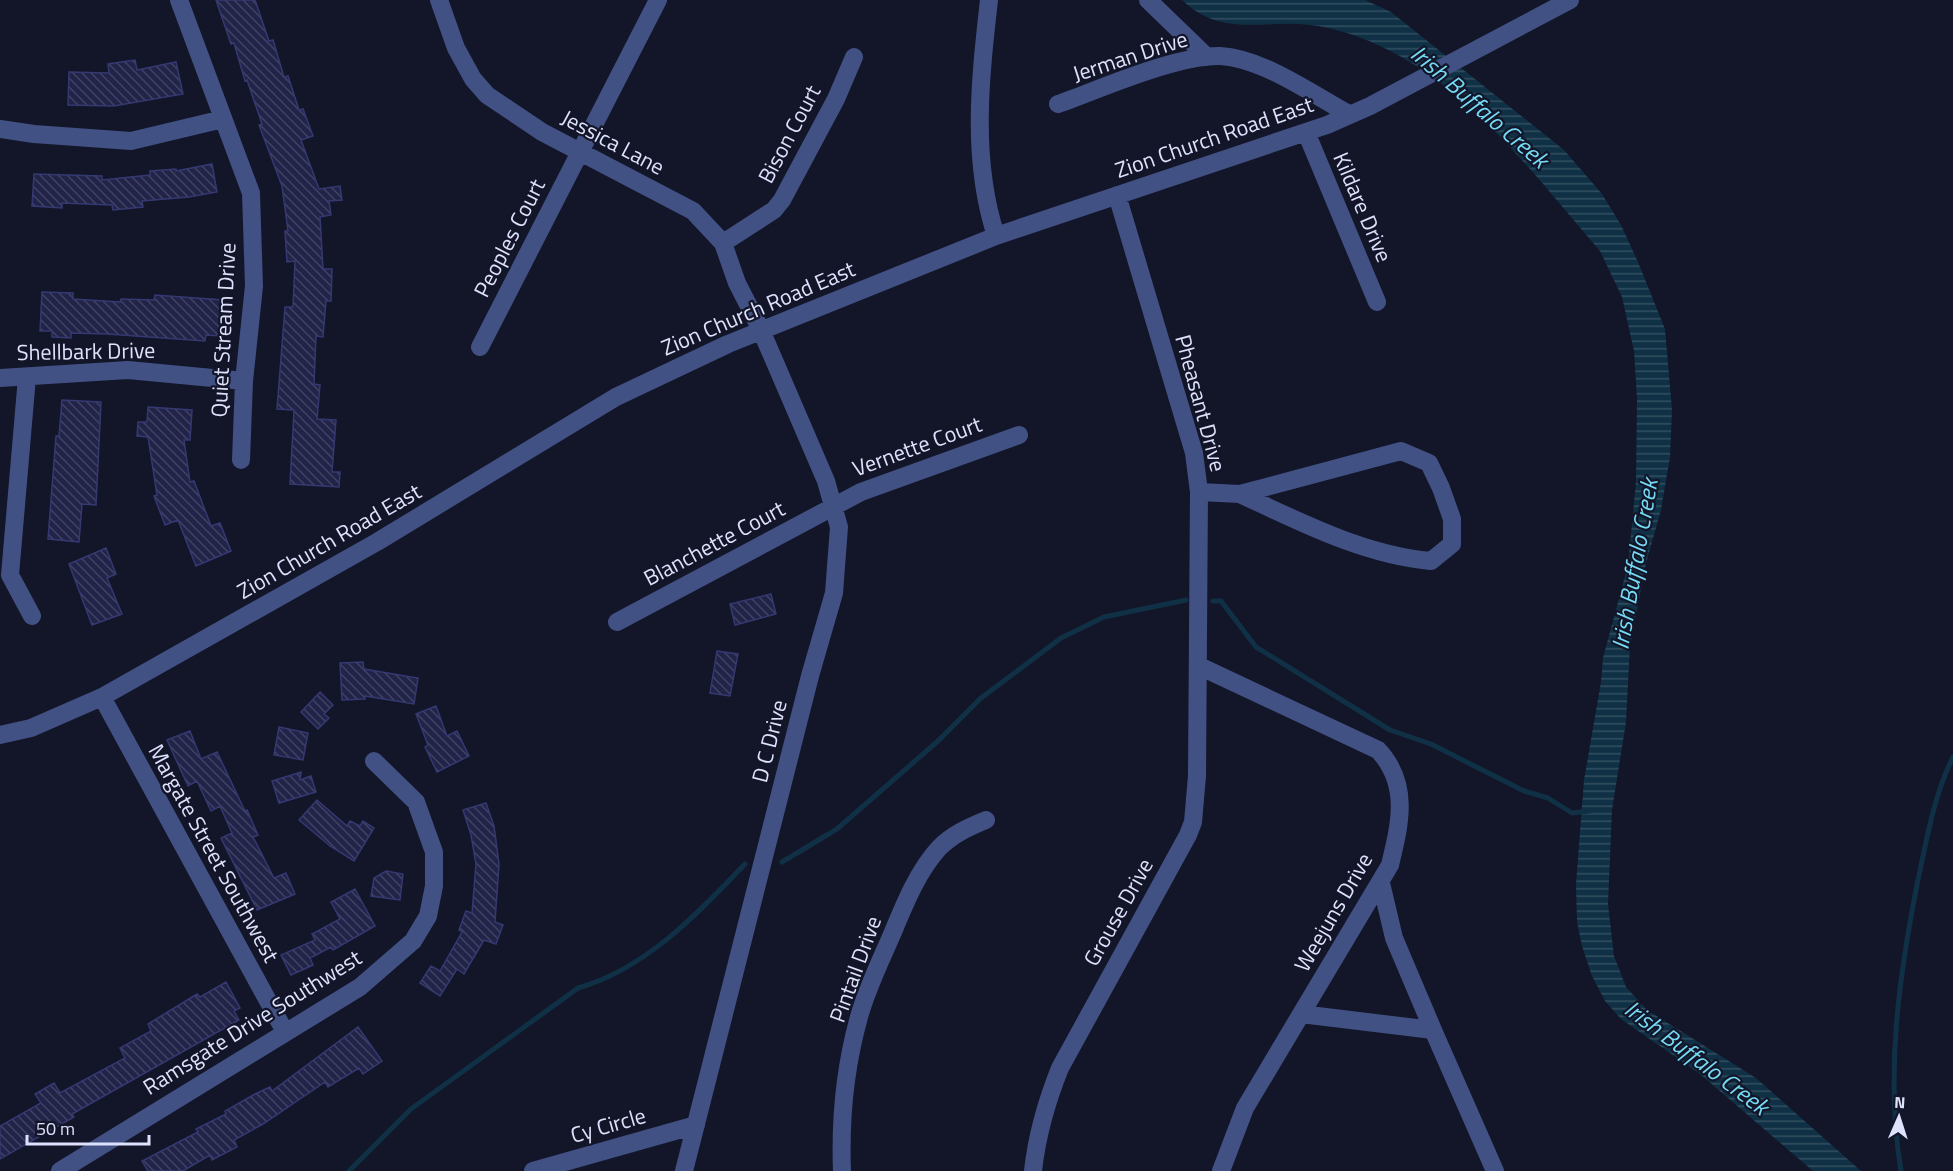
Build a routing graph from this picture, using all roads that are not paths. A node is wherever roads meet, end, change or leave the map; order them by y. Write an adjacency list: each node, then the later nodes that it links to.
1 (179, 0): 11 (street, Quiet Stream Drive)
2 (438, 0): 14 (street, Jessica Lane)
3 (658, 0): 14 (street, Peoples Court)
4 (989, 0): 16 (street)
5 (1148, 0): 8 (street)
6 (1563, 5): 10 (street, Zion Church Road East)
7 (854, 57): 17 (street, Bison Court)
8 (1207, 57): 9 (street, Jerman Drive); 10 (street, Jerman Drive)
9 (1058, 104)
10 (1348, 114): 13 (street, Zion Church Road East)
11 (223, 119): 12 (street); 23 (street, Quiet Stream Drive)
12 (0, 129)
13 (1306, 132): 15 (street, Zion Church Road East); 18 (street, Kildare Drive)
14 (580, 151): 17 (street, Jessica Lane); 20 (street, Peoples Court)
15 (1117, 195): 16 (street, Zion Church Road East); 26 (street, Pheasant Drive)
16 (996, 236): 19 (street, Zion Church Road East)
17 (723, 243): 19 (street, Jessica Lane)
18 (1377, 302)
19 (761, 330): 28 (street, D C Drive); 32 (street, Zion Church Road East)
20 (480, 346)
21 (27, 377): 22 (street, Shellbark Drive); 23 (street, Shellbark Drive); 29 (street)
22 (0, 378)
23 (244, 381): 25 (street, Quiet Stream Drive)
24 (1019, 435): 28 (street, Vernette Court)
25 (241, 460)
26 (1199, 492): 27 (street); 31 (street, Pheasant Drive)
27 (1240, 494): 27 (street)
28 (834, 506): 30 (street, Blanchette Court); 40 (street, D C Drive)
29 (32, 616)
30 (617, 622)
31 (1199, 666): 36 (street, Weejuns Drive); 45 (street, Grouse Drive)
32 (102, 697): 33 (street, Zion Church Road East); 39 (street, Margate Street Southwest)
33 (0, 735)
34 (374, 761): 39 (street, Ramsgate Drive Southwest)
35 (986, 820): 44 (street, Pintail Drive)
36 (1381, 883): 37 (street, Weejuns Drive); 38 (street)
37 (1301, 1014): 38 (street); 46 (street, Weejuns Drive)
38 (1433, 1030): 47 (street)
39 (285, 1032): 41 (street, Ramsgate Drive Southwest)
40 (696, 1125): 42 (street, Cy Circle); 43 (street, D C Drive)
41 (60, 1171)
42 (533, 1171)
43 (684, 1171)
44 (842, 1171)
45 (1033, 1171)
46 (1221, 1171)
47 (1495, 1171)

